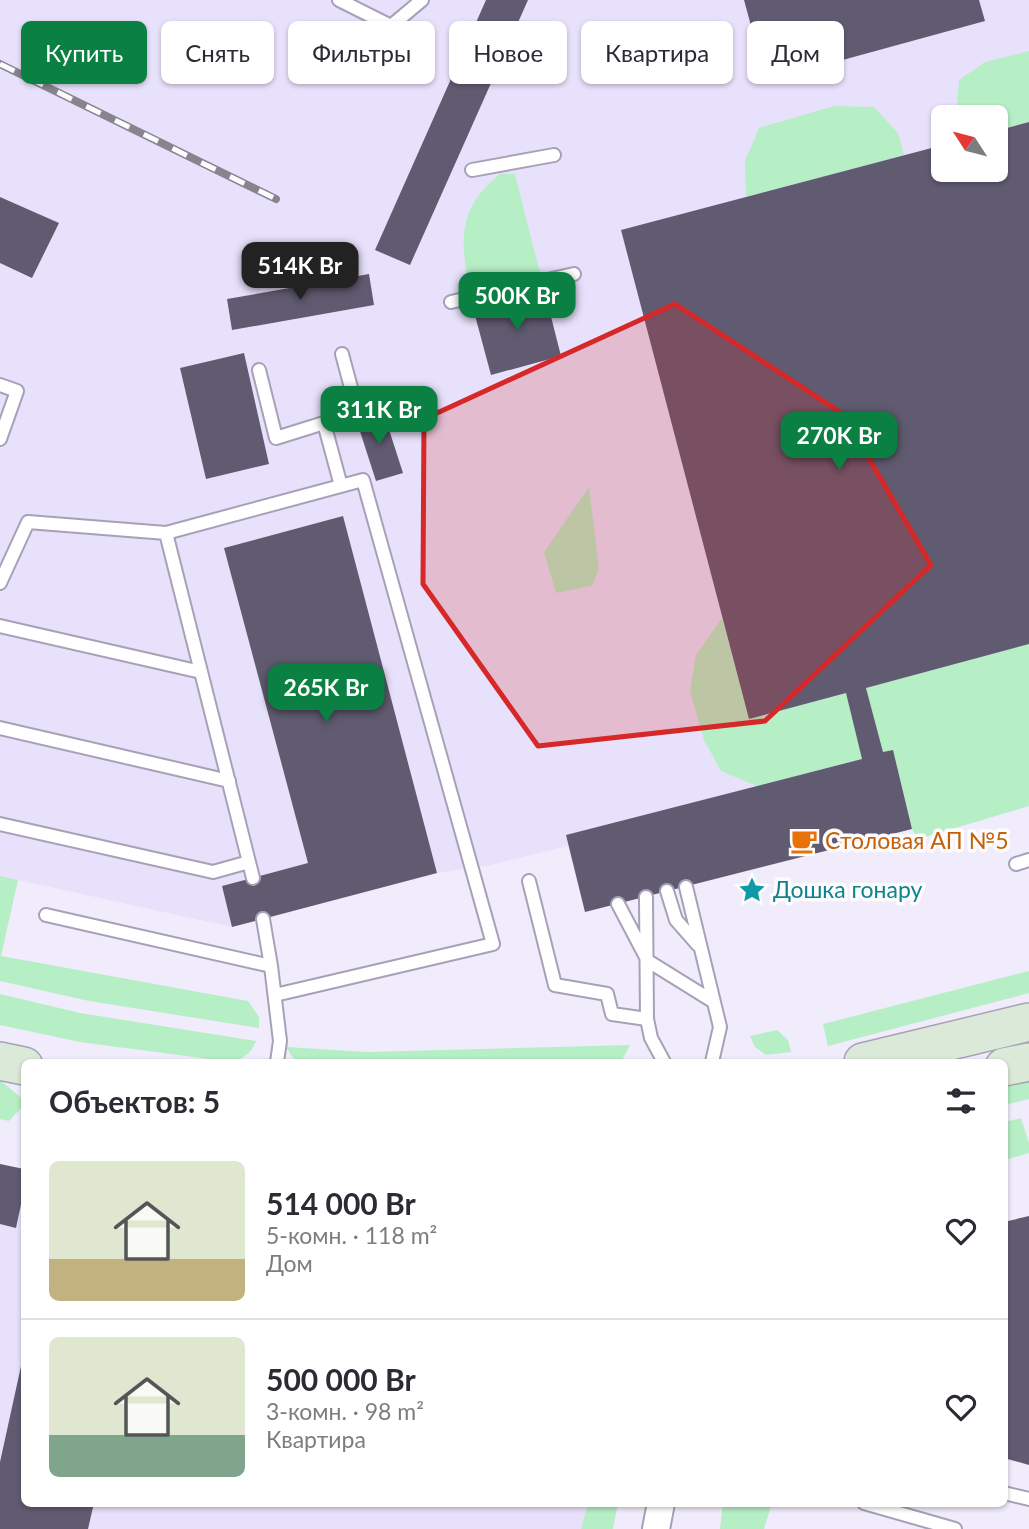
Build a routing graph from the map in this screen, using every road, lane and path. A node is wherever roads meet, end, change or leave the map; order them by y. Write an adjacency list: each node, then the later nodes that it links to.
1 (339, 0): 2 (lane)
2 (422, 0)
3 (554, 155): 4 (lane)
4 (472, 170)
5 (574, 274): 6 (lane)
6 (451, 302)
7 (342, 354): 10 (lane)
8 (258, 370): 10 (lane)
9 (0, 385): 11 (lane)
10 (324, 422): 12 (lane)
11 (0, 439)
12 (341, 486): 13 (lane); 34 (lane)
13 (166, 533): 14 (lane); 16 (lane)
14 (0, 583)
15 (0, 626): 16 (lane)
16 (201, 672): 18 (lane)
17 (0, 728): 18 (lane)
18 (229, 781): 21 (lane)
19 (0, 824): 21 (lane)
20 (1029, 860): 22 (lane)
21 (249, 862): 23 (lane)
22 (1016, 864)
23 (253, 878)
24 (529, 881): 36 (lane)
25 (686, 887): 31 (lane)
26 (667, 891): 31 (lane)
27 (646, 897): 32 (lane)
28 (618, 904): 32 (lane)
29 (46, 915): 33 (lane)
30 (263, 919): 33 (lane)
31 (701, 947): 35 (lane)
32 (648, 961): 35 (lane); 36 (lane)
33 (271, 966): 34 (lane)
34 (275, 995): 38 (lane)
35 (714, 1002): 40 (lane)
36 (647, 1019): 39 (lane)
37 (1029, 1022): 41 (main road)
38 (277, 1059)
39 (662, 1059)
40 (713, 1059)
41 (875, 1059)
42 (0, 1061): 44 (main road)
43 (1029, 1062): 45 (main road)
44 (21, 1065)
45 (1008, 1066)
46 (1008, 1494): 47 (lane)
47 (1029, 1499)
48 (660, 1507): 50 (street)
49 (878, 1507): 51 (lane)
50 (656, 1529)
51 (955, 1529)

